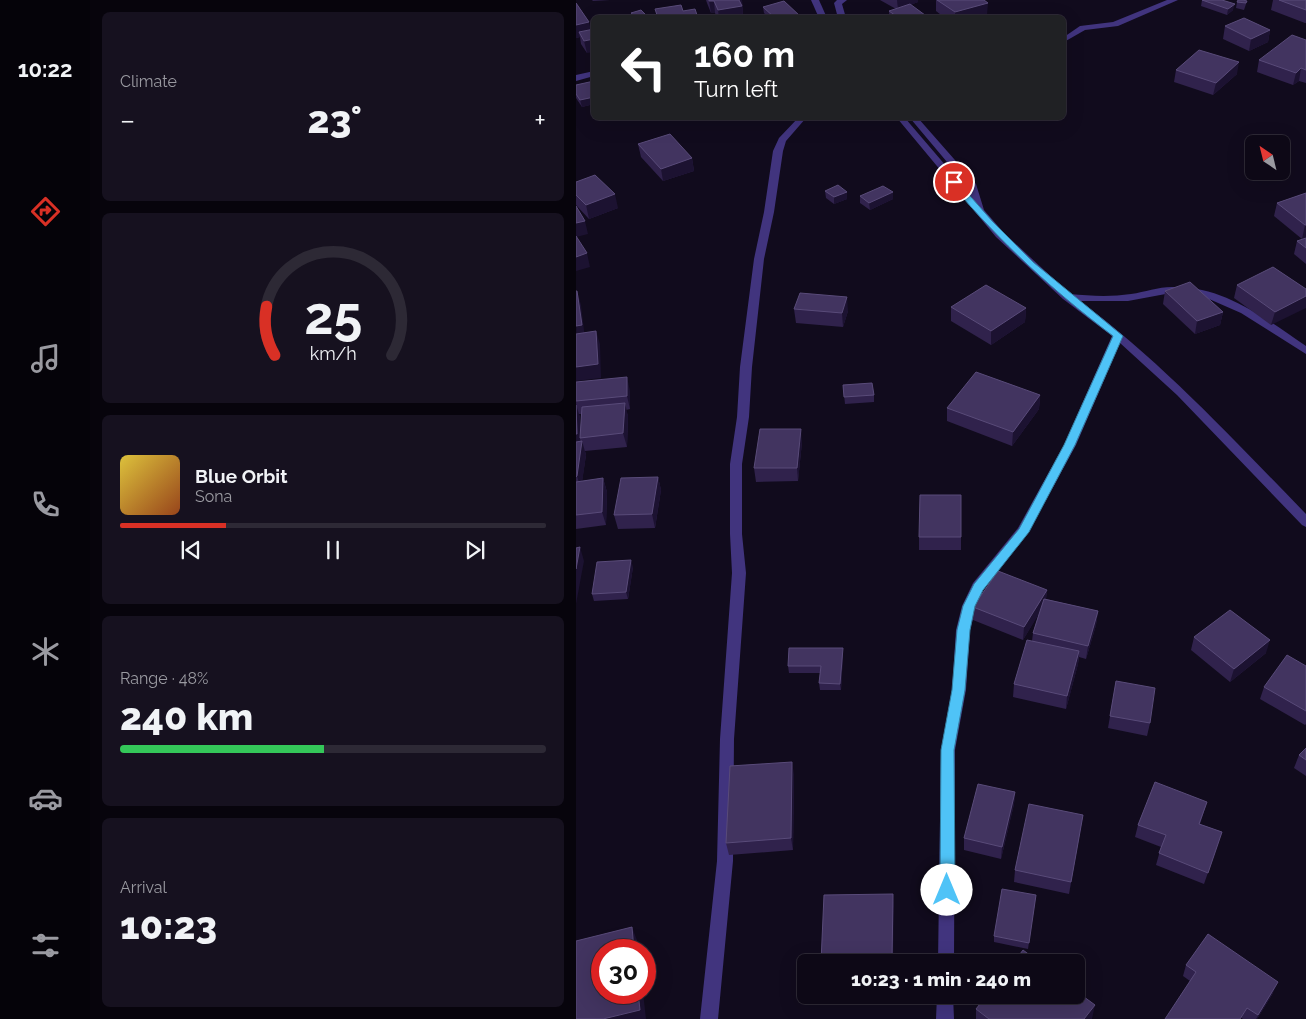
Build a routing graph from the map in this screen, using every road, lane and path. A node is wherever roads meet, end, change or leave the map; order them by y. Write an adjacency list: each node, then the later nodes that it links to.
1 (815, 0): 4 (street)
2 (843, 0): 5 (street)
3 (1174, 0): 6 (street)
4 (822, 15)
5 (841, 15)
6 (1066, 39)
7 (591, 74): 8 (street)
8 (576, 78)
9 (800, 120): 19 (street)
10 (903, 120): 12 (street)
11 (916, 120): 12 (street)
12 (980, 213): 13 (street)
13 (1067, 297): 14 (street); 15 (street)
14 (1118, 336): 16 (street); 17 (street)
15 (1306, 351)
16 (1306, 522)
17 (946, 954)
18 (946, 1004): 20 (street)
19 (709, 1019)
20 (945, 1019)

